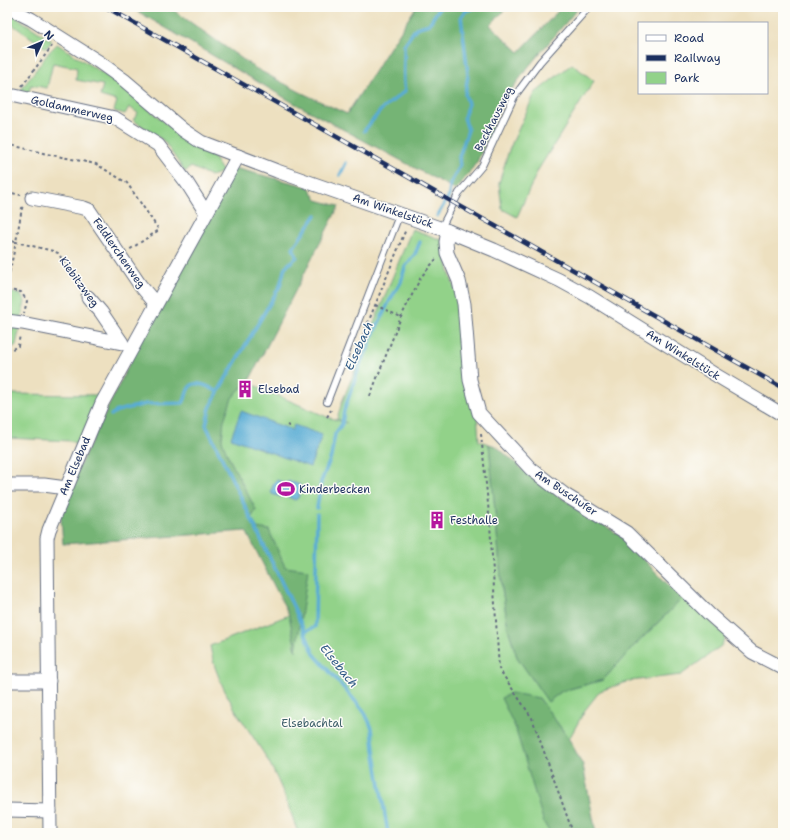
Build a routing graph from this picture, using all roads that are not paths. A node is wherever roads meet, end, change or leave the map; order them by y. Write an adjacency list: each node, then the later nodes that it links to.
1 (7, 7): 4 (street, Am Winkelstück)
2 (589, 7): 8 (lane, Beckhausweg)
3 (15, 96): 6 (street, Goldammerweg)
4 (238, 156): 6 (street, Am Elsebad); 7 (street, Am Winkelstück)
5 (32, 198): 10 (street, Feldlerchenweg)
6 (206, 213): 10 (street, Am Elsebad)
7 (406, 215): 8 (street, Am Winkelstück); 13 (lane)
8 (445, 229): 14 (street, Am Winkelstück); 17 (street, Am Buschufer)
9 (88, 297): 12 (street, Kiebitzweg)
10 (156, 304): 12 (street, Am Elsebad)
11 (7, 321): 12 (street)
12 (126, 346): 16 (street, Am Elsebad)
13 (327, 402)
14 (783, 415)
15 (7, 485): 16 (street)
16 (66, 488): 19 (street, Am Elsebad)
17 (783, 668)
18 (7, 681): 19 (street)
19 (49, 681): 21 (street, Am Elsebad)
20 (7, 810): 21 (street)
21 (50, 811): 22 (street, Am Elsebad)
22 (50, 833)

